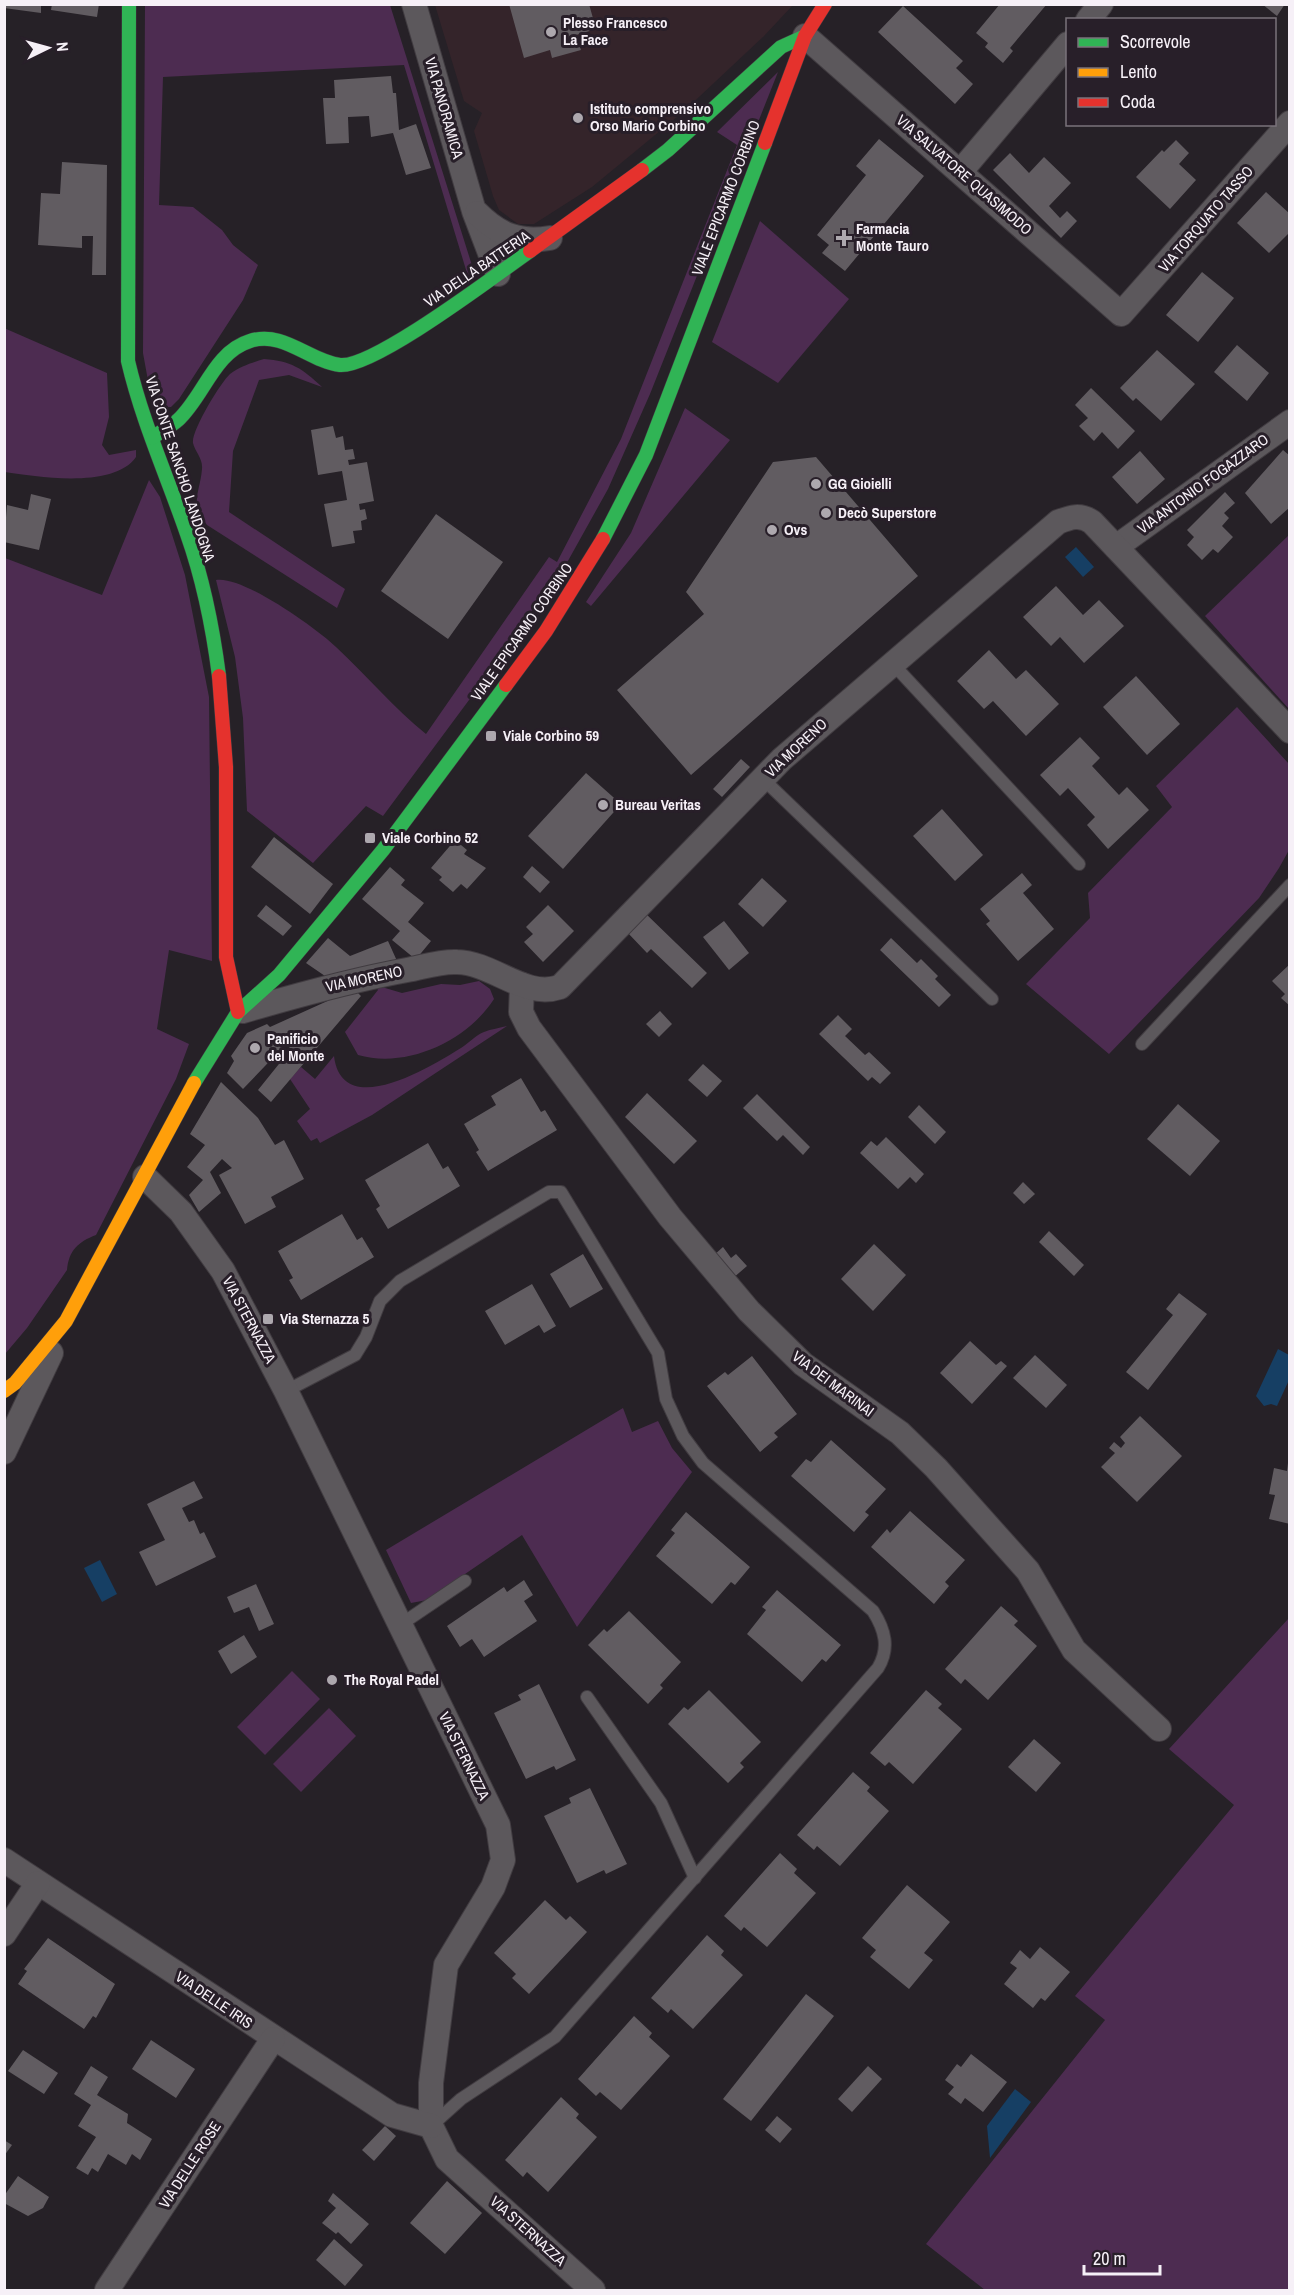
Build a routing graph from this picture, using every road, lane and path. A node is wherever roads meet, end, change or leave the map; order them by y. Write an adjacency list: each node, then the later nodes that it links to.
1 (129, 4): 15 (main road, VIA CONTE SANCHO LANDOGNA)
2 (414, 4): 10 (street, VIA PANORAMICA)
3 (825, 4): 6 (main road, VIALE EPICARMO CORBINO)
4 (1101, 4): 5 (street)
5 (1090, 18)
6 (805, 36): 9 (street, VIA SALVATORE QUASIMODO); 11 (main road, VIA DELLA BATTERIA); 22 (main road, VIALE EPICARMO CORBINO)
7 (1066, 46): 9 (street)
8 (1290, 123): 13 (street, VIA TORQUATO TASSO)
9 (961, 171): 13 (street, VIA SALVATORE QUASIMODO)
10 (474, 211): 11 (street); 12 (street, VIA PANORAMICA)
11 (553, 237): 12 (main road, VIA DELLA BATTERIA)
12 (498, 274): 15 (main road, VIA DELLA BATTERIA)
13 (1121, 314)
14 (1290, 422): 16 (street, VIA ANTONIO FOGAZZARO)
15 (152, 438): 26 (main road, VIA CONTE SANCHO LANDOGNA)
16 (1116, 547): 17 (street, VIA MORENO); 18 (street, VIA MORENO)
17 (892, 663): 19 (street, VIA MORENO); 20 (lane)
18 (1290, 731)
19 (763, 779): 23 (street, VIA MORENO); 25 (lane)
20 (1079, 864)
21 (1290, 885): 27 (lane)
22 (279, 975): 24 (street); 26 (main road, VIALE EPICARMO CORBINO)
23 (522, 986): 24 (street, VIA MORENO); 36 (street, VIA DEI MARINAI)
24 (298, 995): 26 (street, VIA MORENO)
25 (992, 999)
26 (238, 1012): 28 (main road, VIALE EPICARMO CORBINO)
27 (1142, 1044)
28 (145, 1177): 29 (main road, VIALE EPICARMO CORBINO); 31 (street, VIA STERNAZZA)
29 (66, 1321): 30 (main road, VIALE EPICARMO CORBINO); 32 (street)
30 (4, 1391)
31 (286, 1391): 34 (street, VIA STERNAZZA); 38 (lane)
32 (7, 1441)
33 (465, 1581): 34 (lane)
34 (400, 1625): 42 (street, VIA STERNAZZA)
35 (587, 1697): 38 (lane)
36 (1159, 1729)
37 (4, 1860): 39 (street, VIA DELLE IRIS)
38 (694, 1878): 42 (lane)
39 (38, 1883): 40 (street); 41 (street, VIA DELLE IRIS)
40 (4, 1934)
41 (273, 2039): 42 (street, VIA DELLE IRIS); 43 (street, VIA DELLE ROSE)
42 (430, 2126): 44 (street, VIA STERNAZZA)
43 (106, 2290)
44 (592, 2290)

